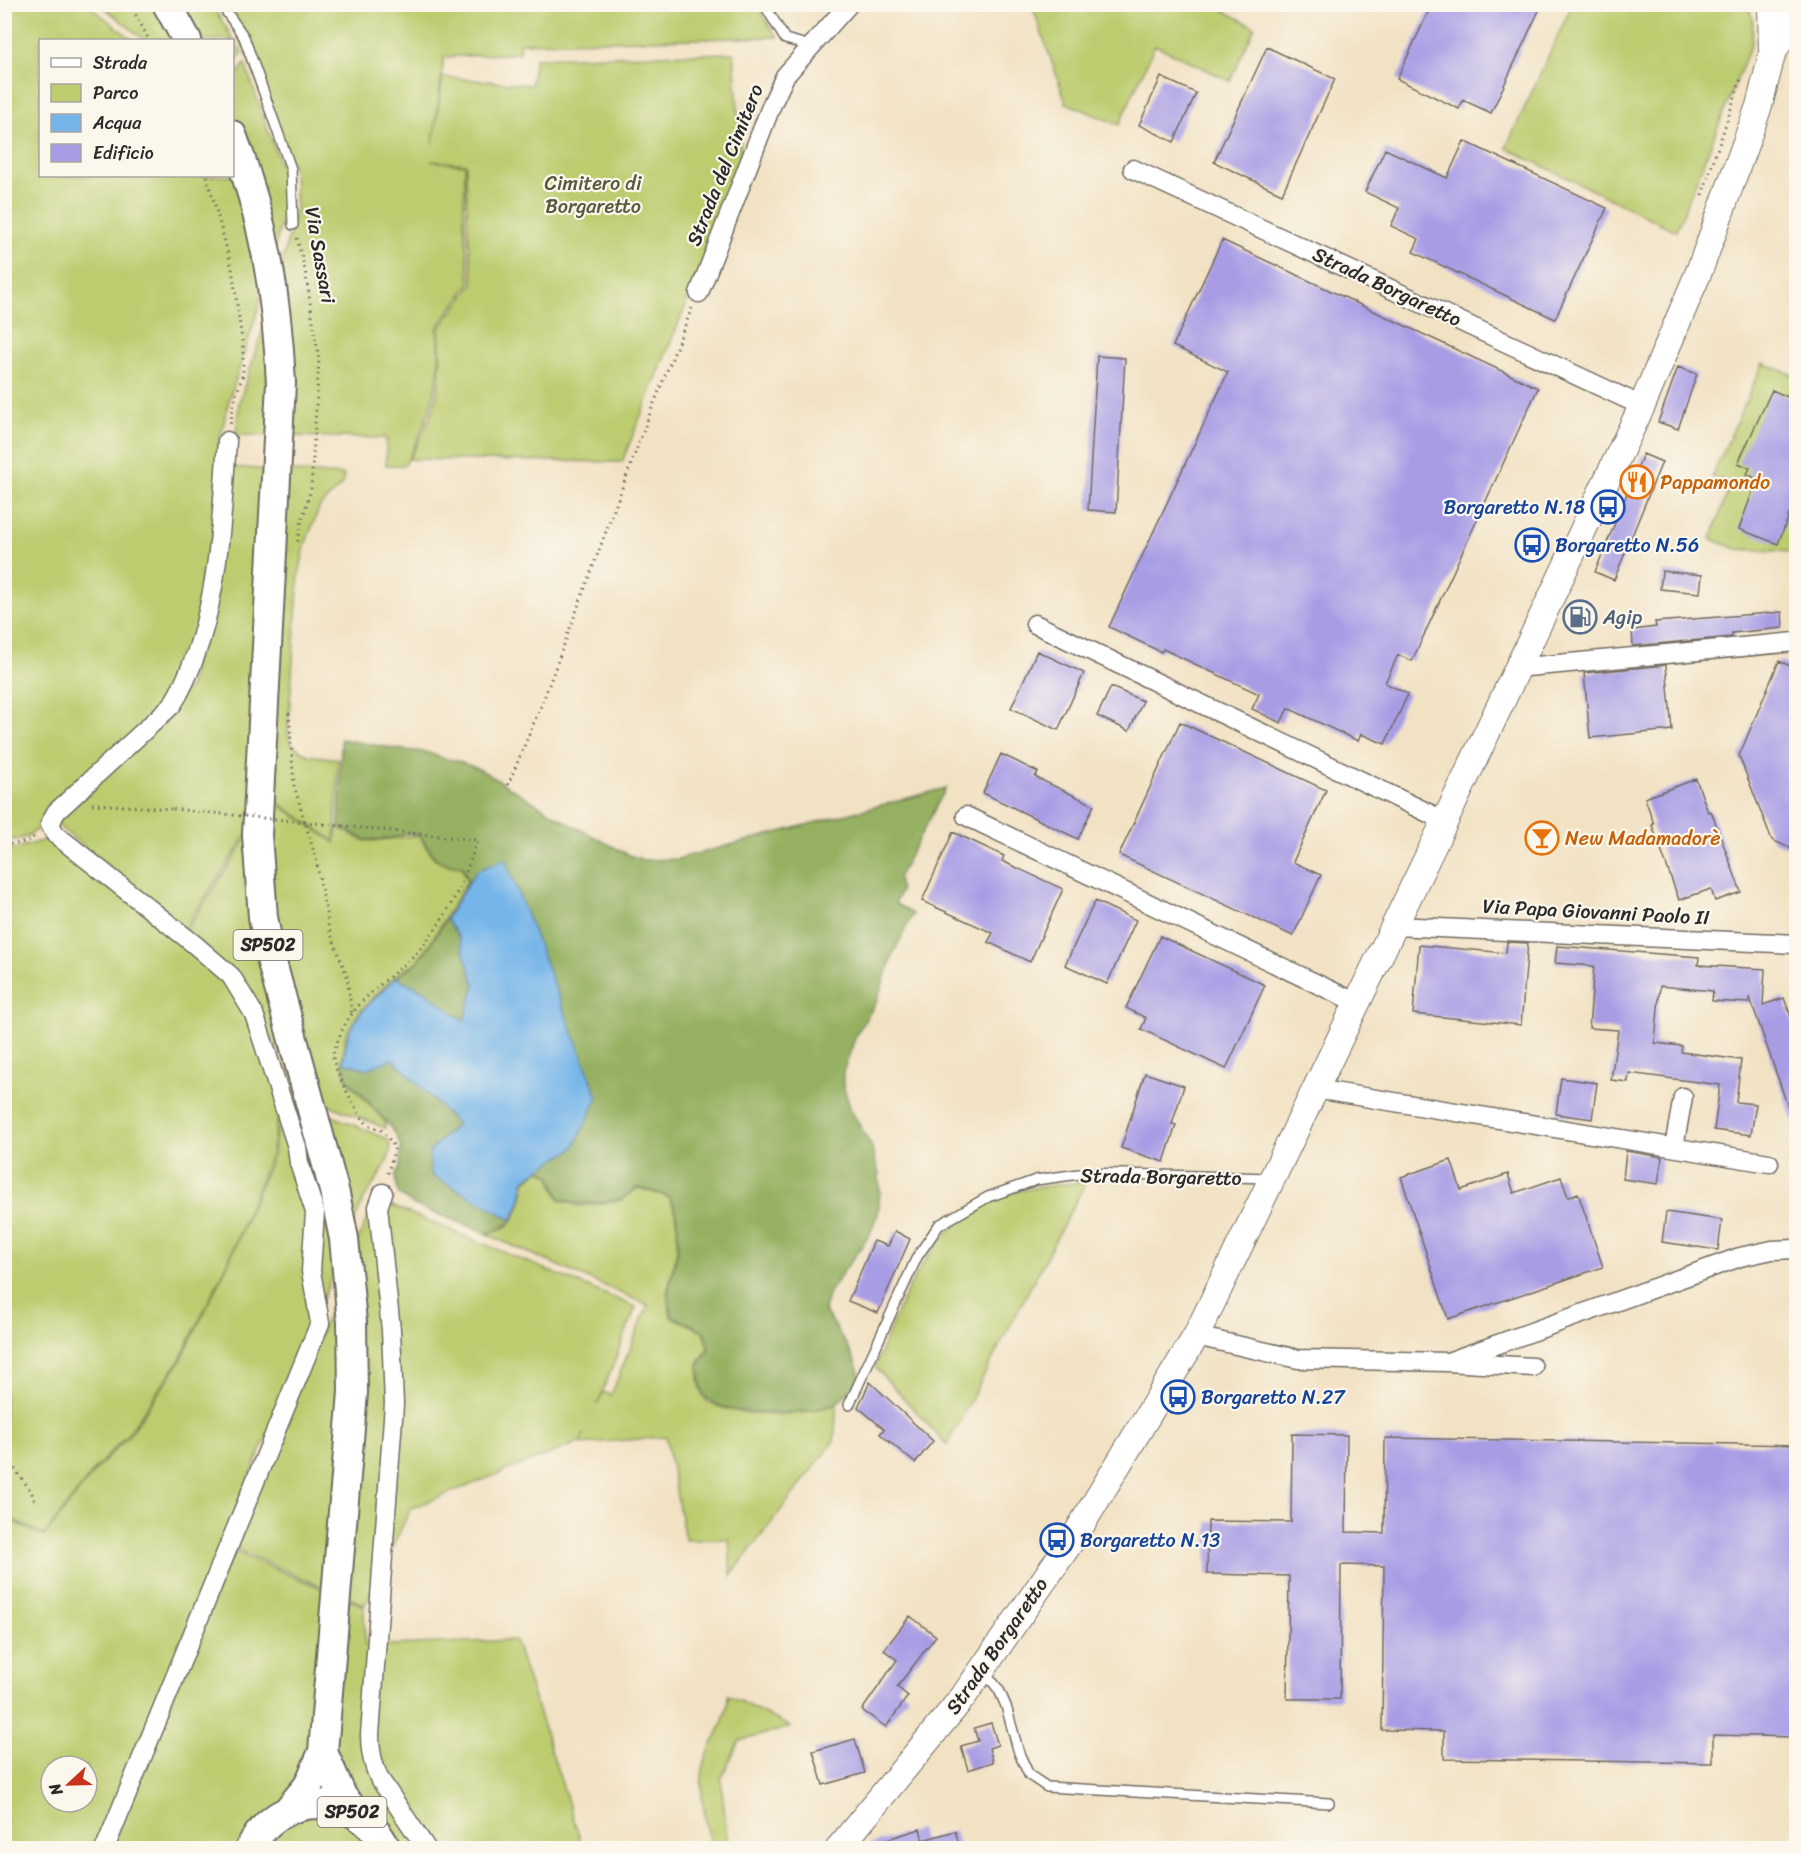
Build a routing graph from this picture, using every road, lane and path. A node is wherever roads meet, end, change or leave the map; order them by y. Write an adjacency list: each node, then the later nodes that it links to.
1 (130, 4): 10 (path)
2 (167, 4): 11 (main road)
3 (221, 4): 19 (lane, Via Sassari)
4 (764, 4): 12 (lane)
5 (849, 4): 12 (street, Strada del Cimitero)
6 (1771, 4): 13 (street, Strada Borgaretto)
7 (1782, 4): 8 (street)
8 (1797, 7)
9 (1797, 12): 13 (street, Strada Borgaretto)
10 (148, 39)
11 (186, 39)
12 (811, 46): 20 (street, Strada del Cimitero)
13 (1772, 55): 21 (street, Strada Borgaretto)
14 (1745, 69): 18 (path)
15 (234, 140): 52 (main road, SP502)
16 (1133, 169): 21 (street, Strada Borgaretto)
17 (207, 177): 22 (path)
18 (1700, 201)
19 (293, 225): 23 (path, Via Sassari)
20 (699, 293): 28 (path)
21 (1642, 406): 26 (street, Strada Borgaretto)
22 (227, 441): 29 (street)
23 (296, 555)
24 (1035, 624): 31 (street)
25 (1797, 642): 26 (street)
26 (1516, 668): 31 (street, Strada Borgaretto)
27 (288, 707): 37 (path)
28 (508, 785)
29 (66, 802): 32 (street); 37 (path, bridge)
30 (966, 816): 36 (street)
31 (1445, 821): 34 (street, Strada Borgaretto)
32 (50, 824): 33 (path); 56 (street)
33 (4, 843)
34 (1394, 926): 35 (street, Via Papa Giovanni Paolo II); 36 (street, Strada Borgaretto)
35 (1797, 944)
36 (1356, 1003): 38 (street, Strada Borgaretto)
37 (352, 1014): 43 (path)
38 (1315, 1089): 40 (street); 42 (street, Strada Borgaretto)
39 (1683, 1097): 40 (street)
40 (1674, 1148): 41 (street)
41 (1769, 1163)
42 (1272, 1178): 45 (street, Strada Borgaretto); 48 (lane, Strada Borgaretto)
43 (383, 1193): 59 (street)
44 (1797, 1249): 46 (street)
45 (1196, 1336): 46 (street); 51 (street, Strada Borgaretto)
46 (1448, 1362): 47 (street)
47 (1533, 1367)
48 (849, 1405)
49 (4, 1454): 50 (path)
50 (36, 1504)
51 (982, 1669): 53 (lane); 60 (street, Strada Borgaretto)
52 (323, 1752): 54 (main road, SP502); 55 (main road, SP502)
53 (1329, 1803)
54 (288, 1810): 55 (main road, SP502); 57 (main road, SP502)
55 (362, 1818): 58 (main road, SP502)
56 (105, 1848)
57 (250, 1848)
58 (386, 1848)
59 (426, 1848)
60 (840, 1848)

